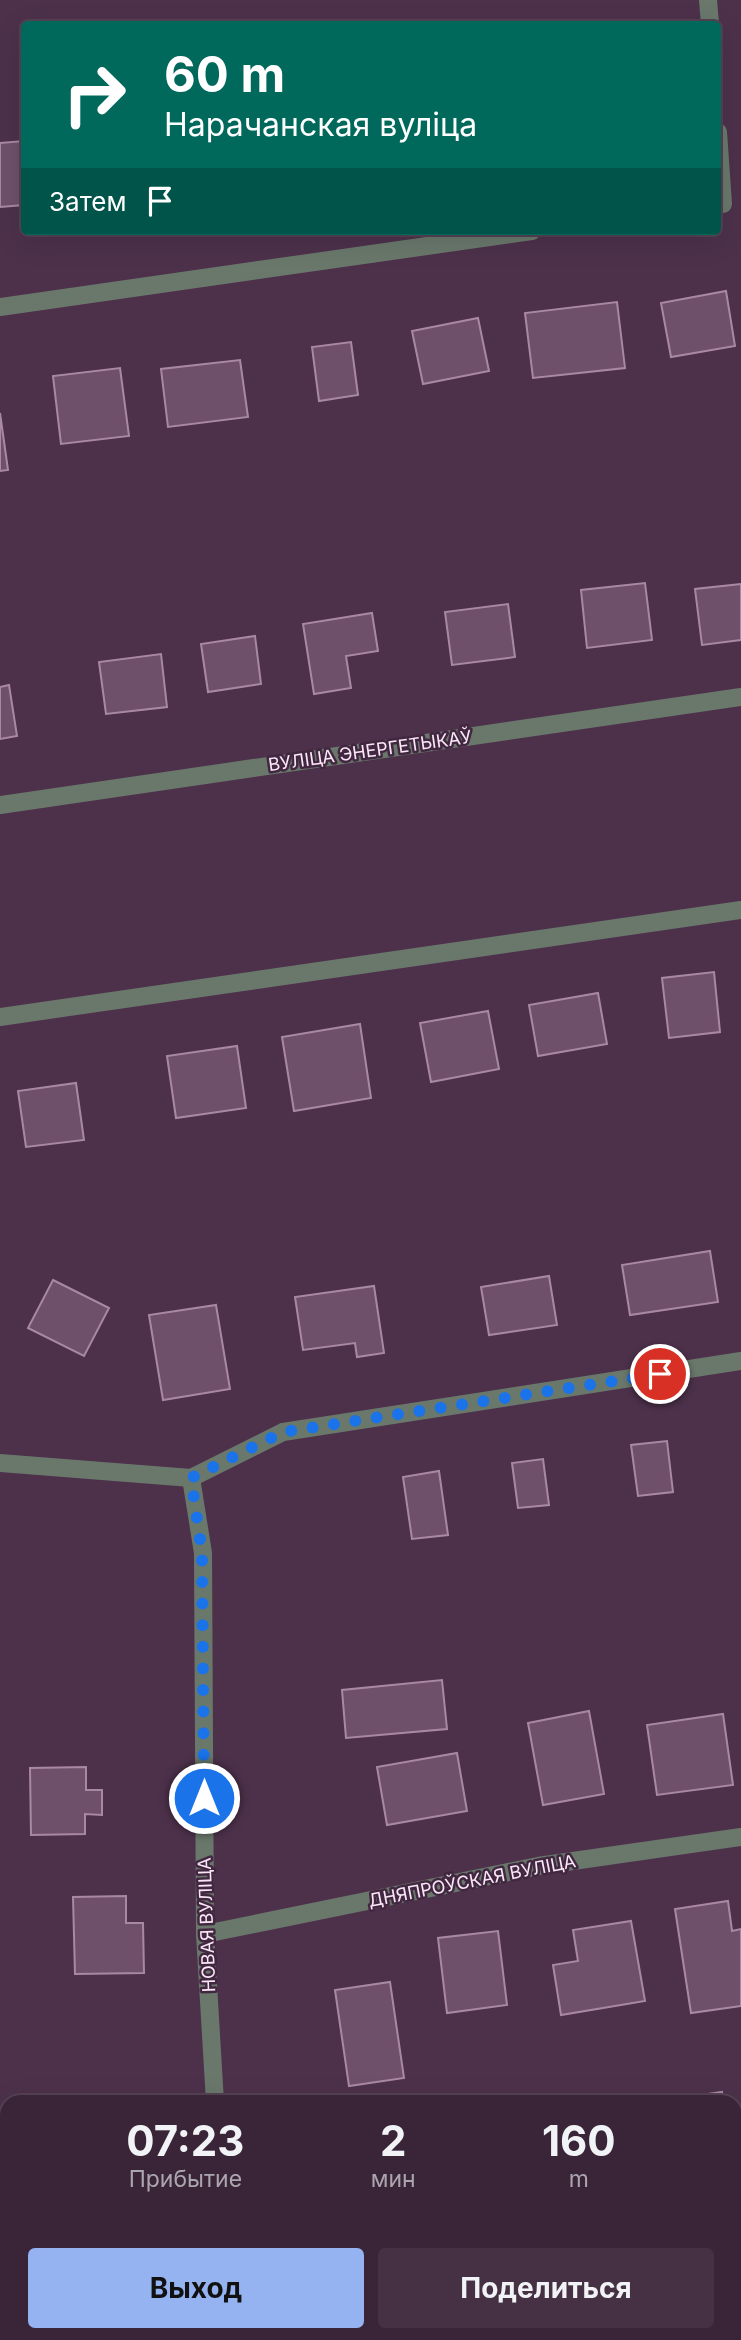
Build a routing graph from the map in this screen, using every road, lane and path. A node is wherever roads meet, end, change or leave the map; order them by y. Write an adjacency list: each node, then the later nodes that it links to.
1 (708, 0): 2 (street)
2 (710, 21)
3 (721, 156): 4 (street)
4 (727, 204)
5 (504, 235): 6 (street)
6 (0, 307)
7 (741, 697): 8 (street, ВУЛІЦА ЭНЕРГЕТЫКАЎ)
8 (0, 805)
9 (741, 910): 10 (street)
10 (0, 1017)
11 (741, 1361): 13 (street)
12 (0, 1463): 13 (street)
13 (191, 1478): 15 (street, НОВАЯ ВУЛІЦА)
14 (741, 1837): 15 (street, ДНЯПРОЎСКАЯ ВУЛІЦА)
15 (205, 1934): 16 (street, НОВАЯ ВУЛІЦА)
16 (215, 2095)

